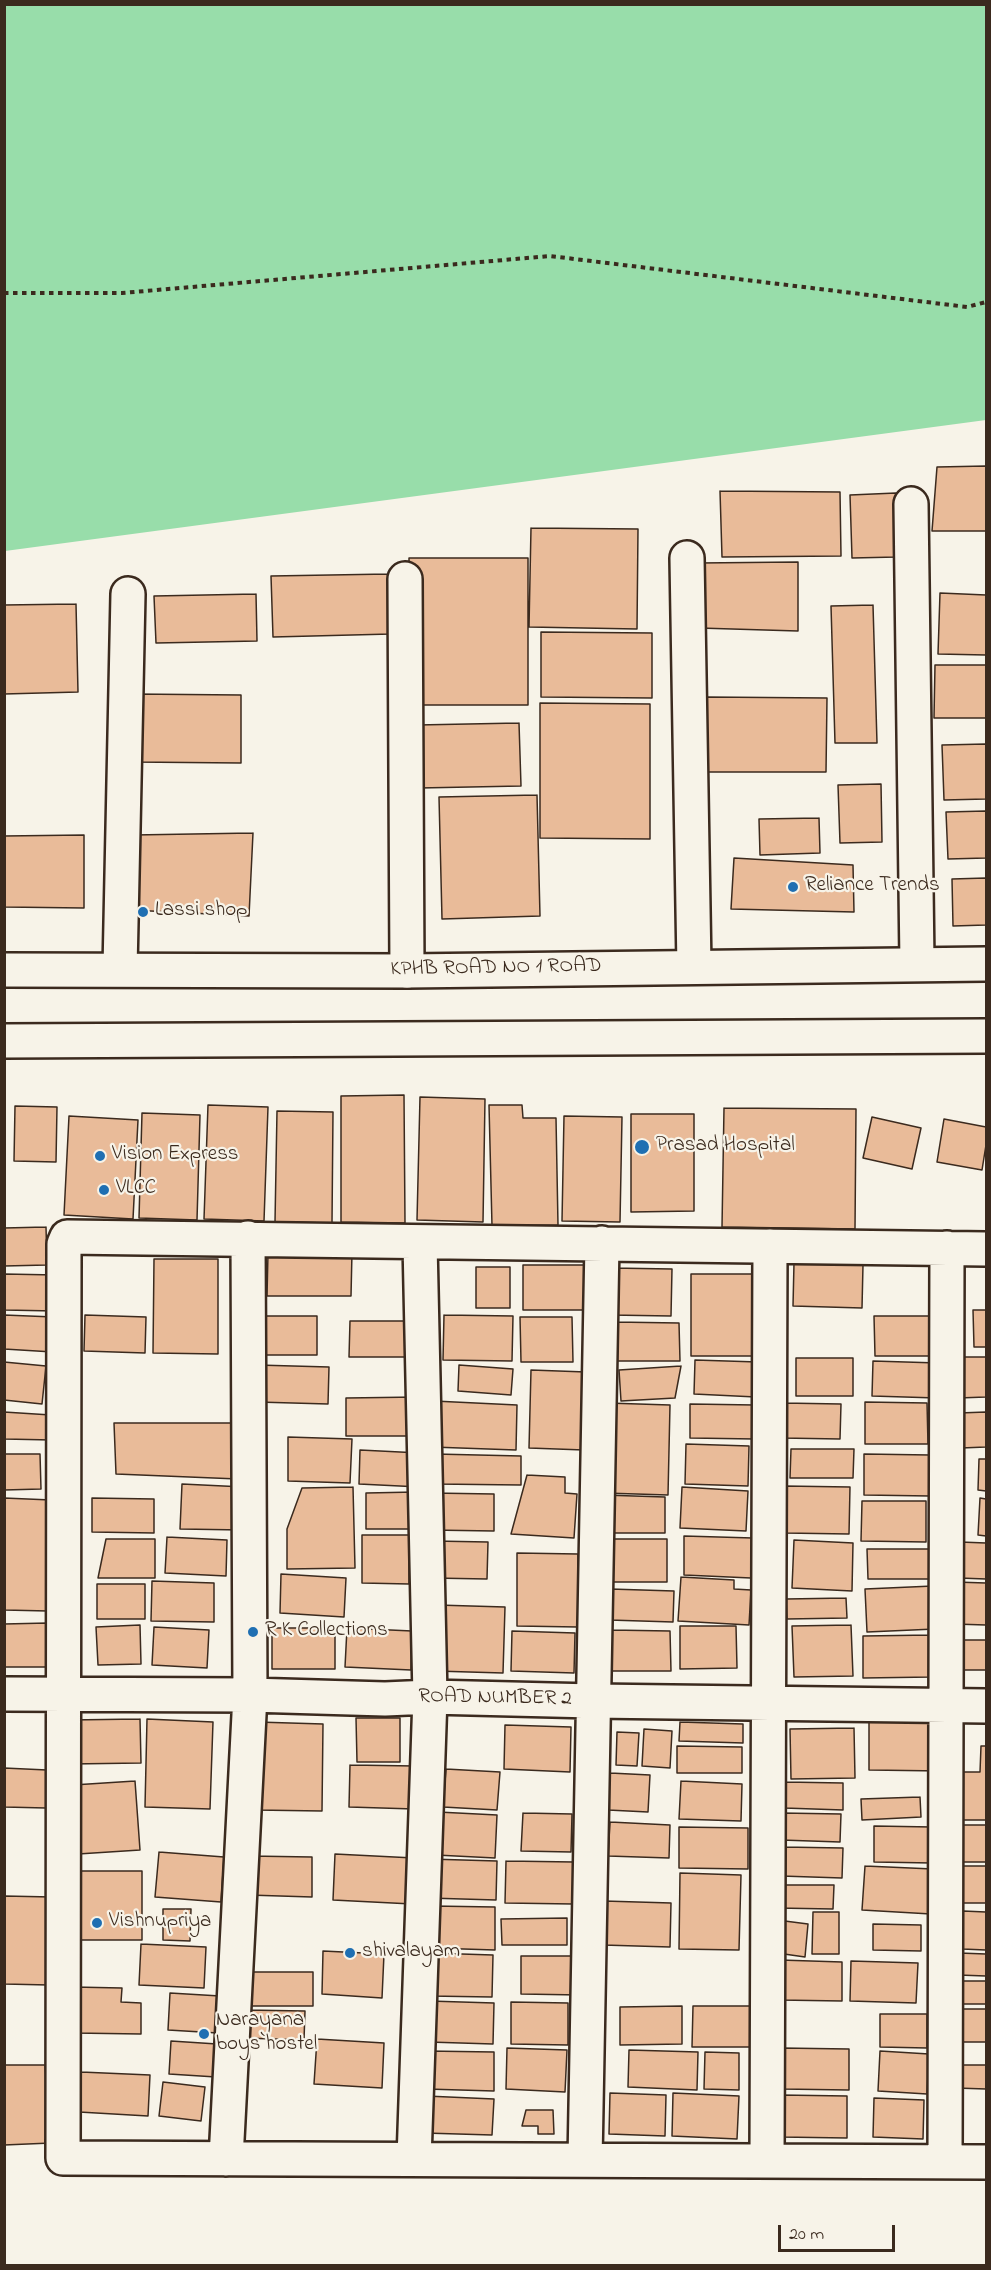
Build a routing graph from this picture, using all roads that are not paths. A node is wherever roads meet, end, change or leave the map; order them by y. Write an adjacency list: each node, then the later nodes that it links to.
1 (911, 504): 5 (street)
2 (687, 558): 7 (street)
3 (405, 579): 10 (street)
4 (128, 594): 8 (street)
5 (917, 963): 6 (street, KPHB ROAD NO 1 ROAD); 7 (street, KPHB ROAD NO 1 ROAD)
6 (987, 963)
7 (694, 967): 10 (street, KPHB ROAD NO 1 ROAD)
8 (120, 969): 9 (street, KPHB ROAD NO 1 ROAD); 10 (street, KPHB ROAD NO 1 ROAD)
9 (4, 970)
10 (407, 970)
11 (987, 1036): 12 (street)
12 (4, 1041)
13 (248, 1238): 14 (street); 20 (street); 21 (street)
14 (420, 1243): 15 (street); 22 (street)
15 (602, 1243): 16 (street); 23 (street)
16 (770, 1246): 17 (street); 24 (street)
17 (947, 1248): 18 (street); 25 (street)
18 (987, 1249)
19 (4, 1694): 20 (street, ROAD NUMBER 2)
20 (65, 1694): 21 (street, ROAD NUMBER 2); 27 (street)
21 (250, 1695): 22 (street, ROAD NUMBER 2); 27 (street)
22 (430, 1697): 23 (street, ROAD NUMBER 2); 28 (street)
23 (593, 1701): 24 (street, ROAD NUMBER 2); 29 (street)
24 (769, 1703): 25 (street, ROAD NUMBER 2); 30 (street)
25 (945, 1706): 26 (street, ROAD NUMBER 2); 31 (street)
26 (987, 1706)
27 (226, 2159): 28 (street)
28 (414, 2159): 29 (street)
29 (585, 2160): 30 (street)
30 (767, 2160): 31 (street)
31 (945, 2161): 32 (street)
32 (987, 2162)

